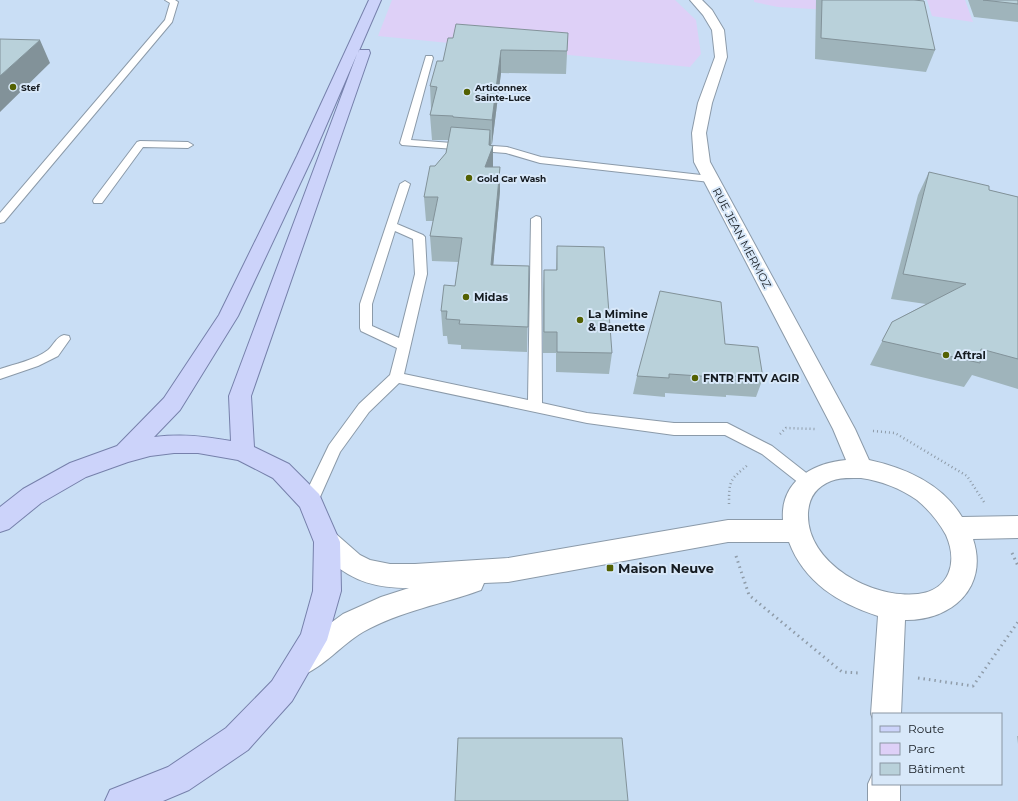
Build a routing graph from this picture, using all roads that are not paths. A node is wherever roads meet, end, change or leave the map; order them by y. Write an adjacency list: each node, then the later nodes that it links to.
1 (169, 0): 10 (lane)
2 (375, 0): 17 (main road); 18 (main road)
3 (696, 0): 6 (street, RUE JEAN MERMOZ)
4 (430, 58): 6 (lane)
5 (188, 145): 8 (lane)
6 (710, 179): 19 (street, RUE JEAN MERMOZ)
7 (405, 184): 11 (lane)
8 (98, 201)
9 (536, 219): 16 (lane)
10 (0, 220)
11 (391, 226): 13 (lane); 13 (lane)
12 (64, 339): 14 (lane)
13 (404, 346): 15 (lane)
14 (0, 374)
15 (396, 377): 16 (lane); 21 (lane)
16 (535, 407): 20 (lane)
17 (243, 452): 18 (main road); 21 (main road)
18 (125, 453): 22 (main road)
19 (861, 468): 20 (street); 24 (street)
20 (809, 482): 25 (street)
21 (310, 501): 26 (main road)
22 (0, 521)
23 (1018, 527): 24 (street)
24 (956, 528): 28 (street)
25 (797, 531): 27 (street); 28 (street)
26 (326, 542): 27 (street); 29 (main road)
27 (508, 570): 29 (street)
28 (892, 607): 30 (street)
29 (299, 663): 32 (main road)
30 (886, 713)
31 (884, 785): 33 (street)
32 (129, 799)
33 (884, 801)

